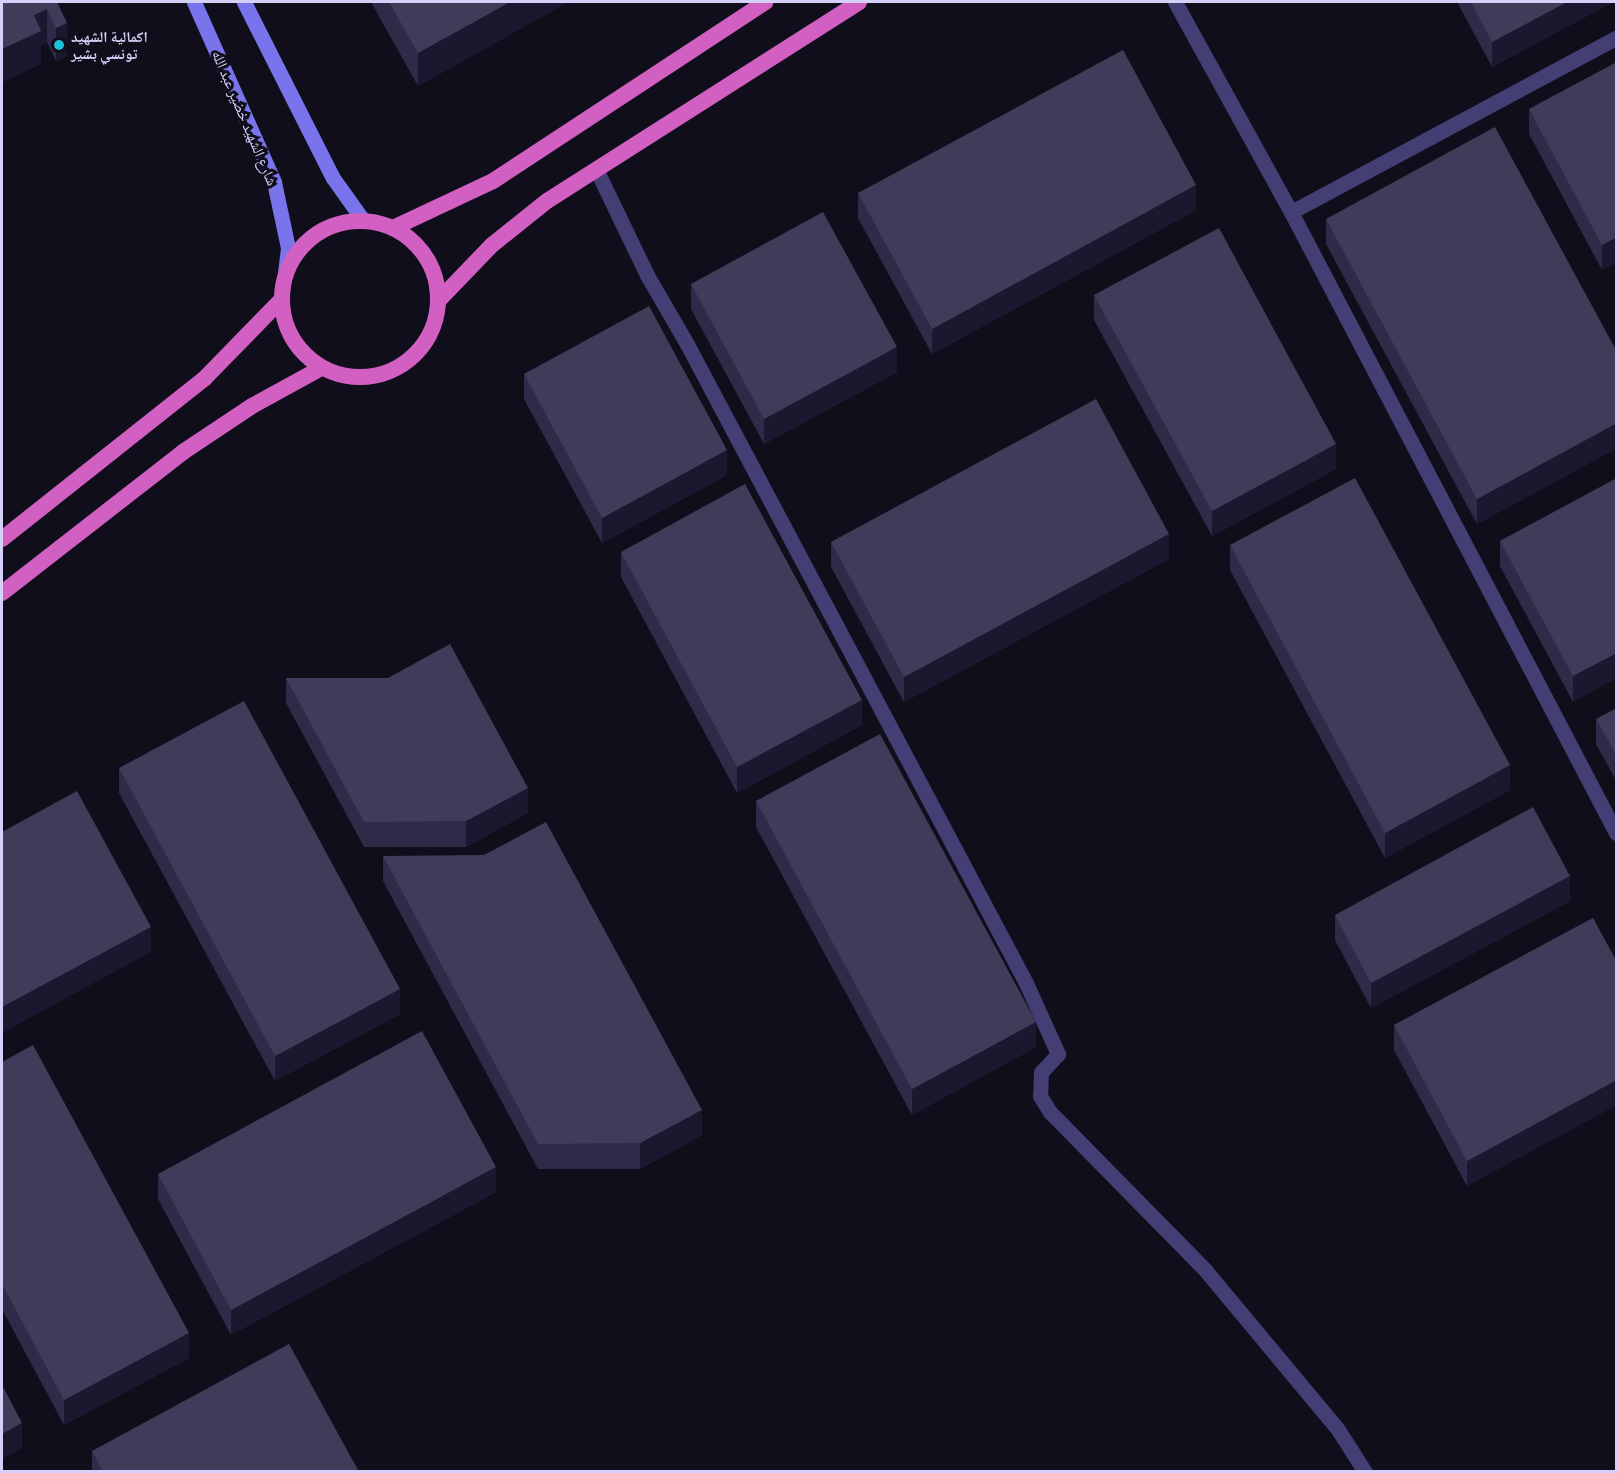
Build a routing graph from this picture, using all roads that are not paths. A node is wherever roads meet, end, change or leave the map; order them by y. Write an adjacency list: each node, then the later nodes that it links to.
1 (194, 2): 11 (main road, شارع الشهيد خضير عبد الله)
2 (244, 2): 9 (main road)
3 (766, 2): 10 (highway)
4 (859, 2): 7 (highway)
5 (1175, 2): 8 (street)
6 (1617, 38): 8 (street)
7 (596, 169): 13 (highway); 18 (street)
8 (1291, 212): 17 (street)
9 (363, 220): 10 (highway); 11 (highway)
10 (393, 228): 13 (highway)
11 (285, 273): 12 (highway)
12 (281, 300): 14 (highway); 15 (highway)
13 (439, 300): 14 (highway)
14 (321, 368): 16 (highway)
15 (2, 539)
16 (2, 593)
17 (1617, 833)
18 (1365, 1472)

